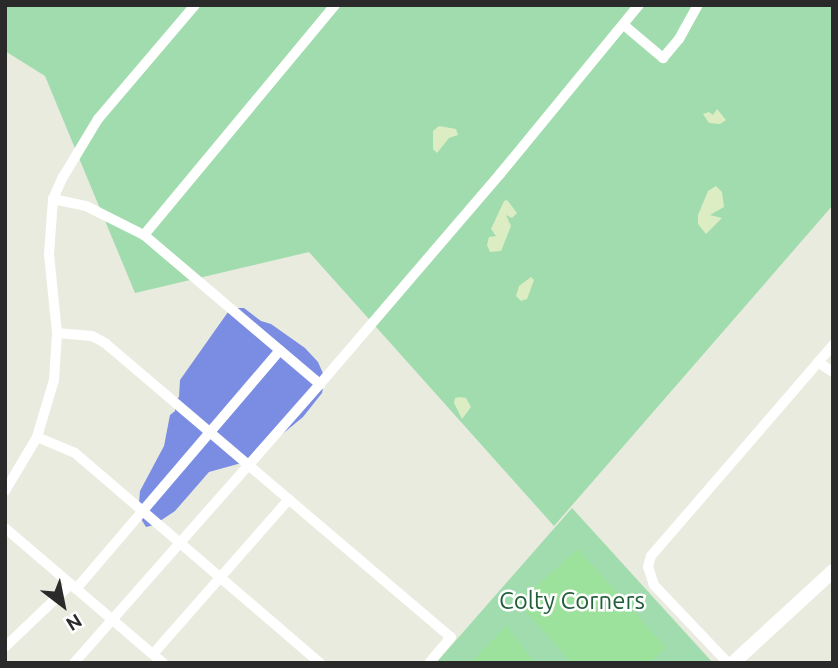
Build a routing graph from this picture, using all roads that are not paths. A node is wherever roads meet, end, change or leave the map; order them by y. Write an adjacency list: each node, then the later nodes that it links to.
1 (195, 5): 6 (street)
2 (335, 5): 7 (street)
3 (639, 5): 5 (street)
4 (698, 5): 5 (street)
5 (625, 26): 13 (street)
6 (53, 199): 7 (street); 8 (street)
7 (144, 235): 10 (street)
8 (57, 333): 14 (street); 15 (street)
9 (833, 345): 11 (street)
10 (280, 350): 13 (street); 14 (street)
11 (818, 362): 12 (street); 31 (street)
12 (833, 372)
13 (320, 384): 16 (street)
14 (211, 430): 16 (street); 19 (street)
15 (37, 437): 17 (street); 19 (street)
16 (250, 466): 18 (street); 21 (street)
17 (5, 491)
18 (289, 499): 23 (street); 30 (street)
19 (143, 510): 21 (street); 24 (street)
20 (5, 528): 24 (street)
21 (181, 543): 23 (street); 25 (street)
22 (833, 571): 31 (street)
23 (221, 577): 27 (street); 29 (street)
24 (74, 586): 25 (street); 26 (street)
25 (113, 620): 27 (street); 28 (street)
26 (5, 647)
27 (157, 659)
28 (74, 663)
29 (320, 663)
30 (429, 663)
31 (730, 663)

